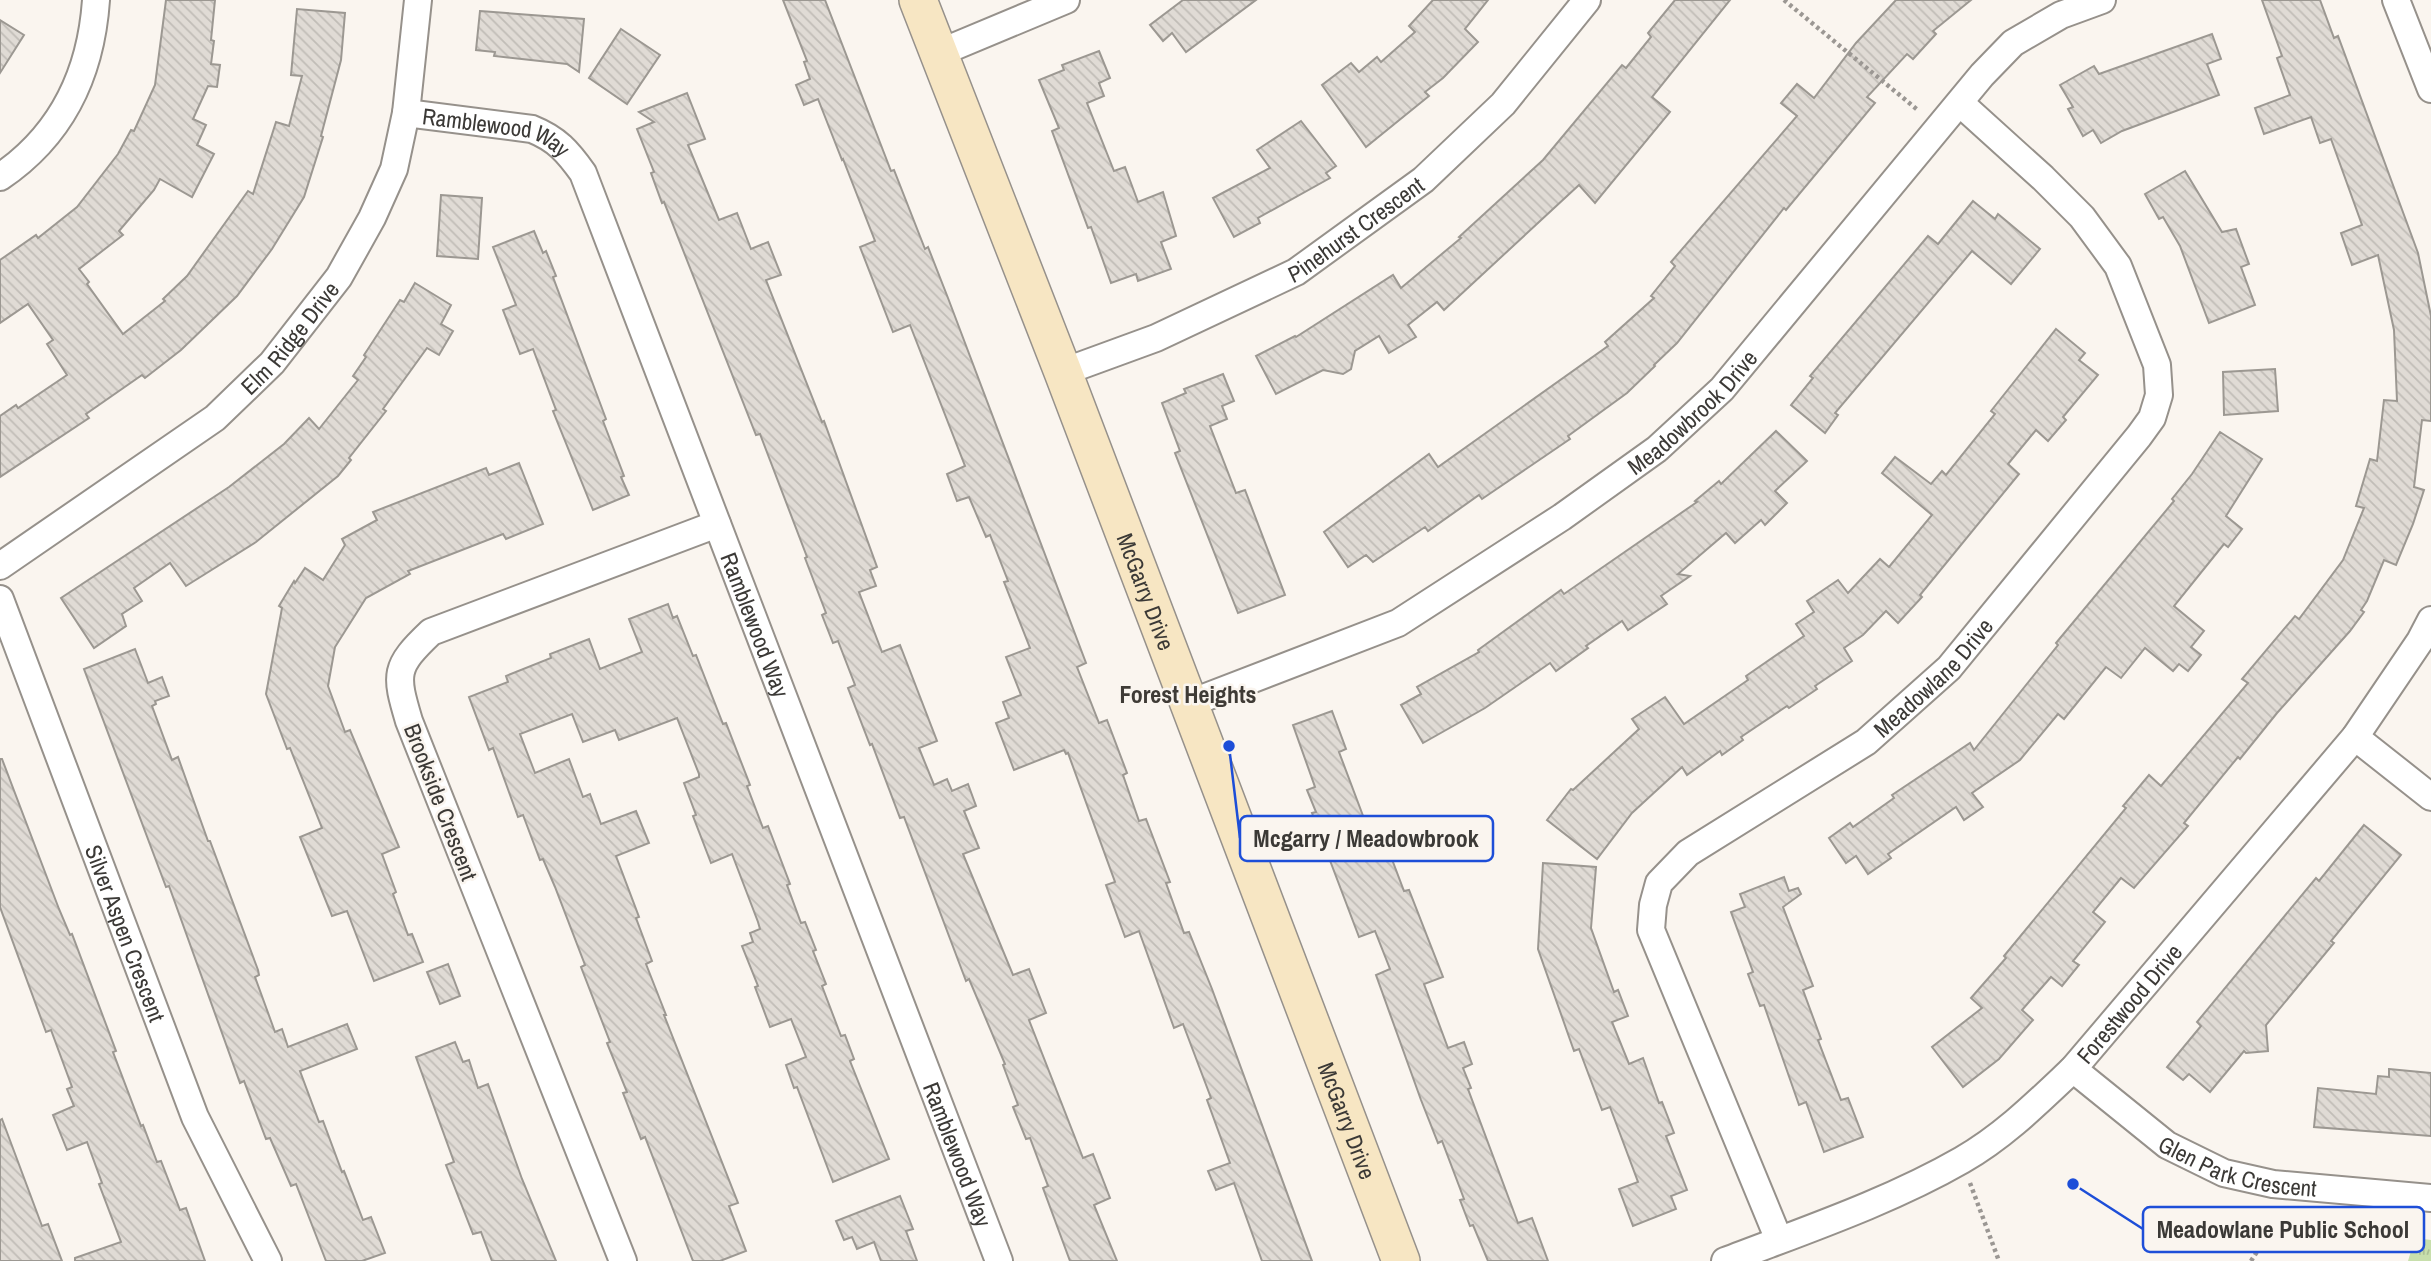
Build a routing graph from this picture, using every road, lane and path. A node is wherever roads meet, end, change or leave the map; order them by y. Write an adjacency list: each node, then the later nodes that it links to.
1 (96, 0): 14 (street)
2 (418, 0): 12 (street, Elm Ridge Drive)
3 (918, 0): 9 (street, McGarry Drive)
4 (1066, 0): 9 (street)
5 (1587, 0): 15 (street, Pinehurst Crescent)
6 (1784, 0): 13 (path)
7 (2102, 0): 11 (street, Meadowbrook Drive)
8 (2396, 0): 10 (street)
9 (939, 53): 15 (street, McGarry Drive)
10 (2431, 89)
11 (1960, 103): 20 (street, Meadowbrook Drive); 27 (street, Meadowlane Drive)
12 (406, 113): 16 (street, Ramblewood Way); 17 (street, Elm Ridge Drive)
13 (1925, 116)
14 (0, 177)
15 (1063, 372): 20 (street, McGarry Drive)
16 (717, 524): 29 (street, Brookside Crescent); 30 (street, Ramblewood Way)
17 (0, 566)
18 (0, 598): 28 (street, Silver Aspen Crescent)
19 (2431, 620): 21 (street, Forestwood Drive)
20 (1188, 704): 31 (street, McGarry Drive)
21 (2355, 737): 22 (street); 23 (street, Forestwood Drive)
22 (2431, 797)
23 (2073, 1069): 24 (street, Forestwood Drive); 25 (street, Glen Park Crescent)
24 (1962, 1160): 27 (street, Forestwood Drive); 33 (path)
25 (2431, 1198)
26 (2279, 1218): 34 (path)
27 (1779, 1240): 32 (street, Forestwood Drive)
28 (268, 1261)
29 (623, 1261)
30 (999, 1261)
31 (1401, 1261)
32 (1725, 1261)
33 (1999, 1261)
34 (2250, 1261)

